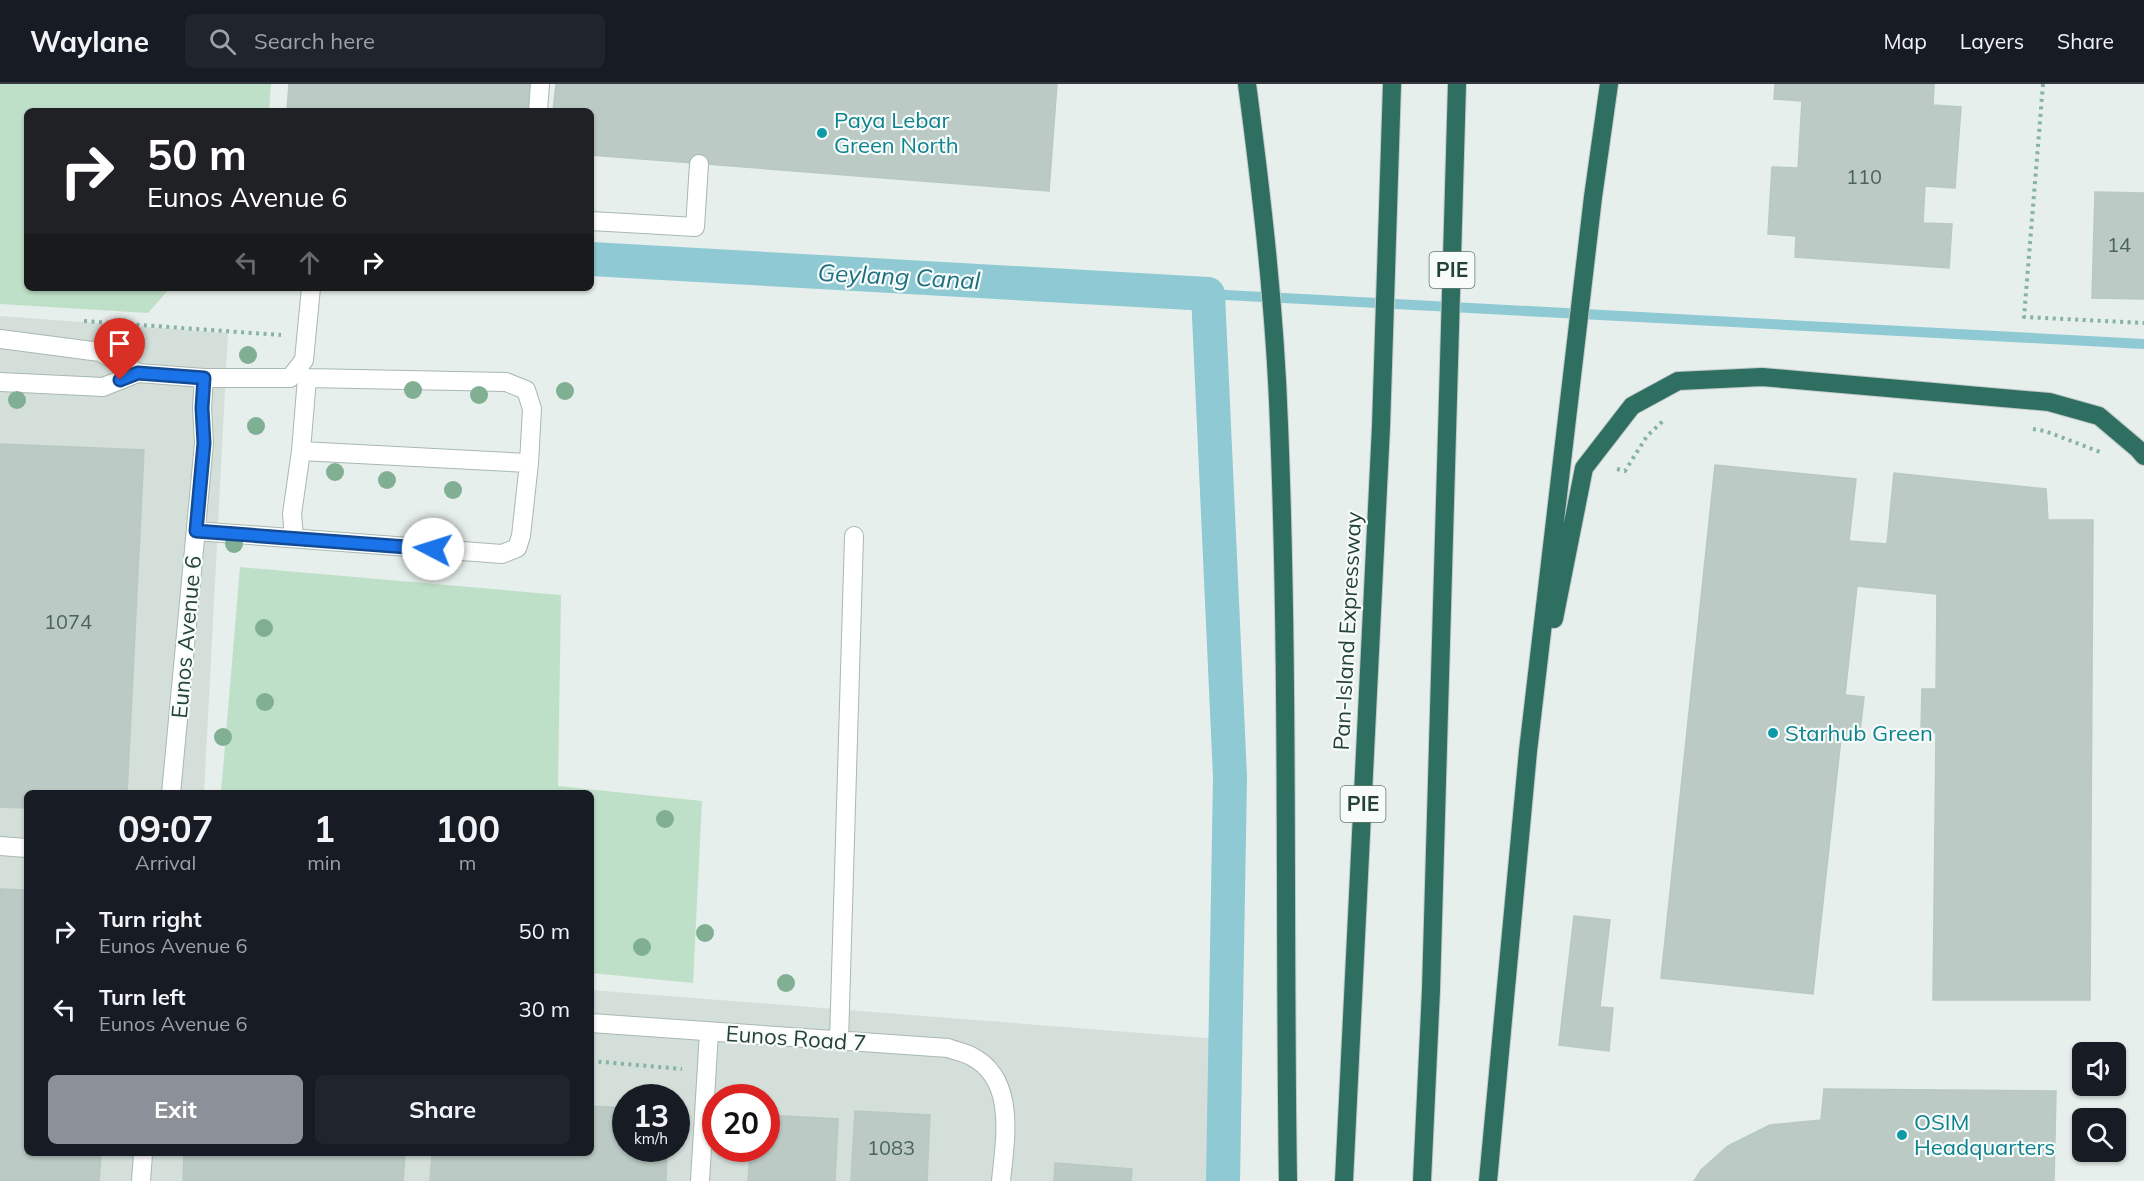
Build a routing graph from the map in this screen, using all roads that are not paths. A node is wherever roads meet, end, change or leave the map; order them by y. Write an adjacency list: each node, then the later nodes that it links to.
1 (540, 84): 6 (lane)
2 (1247, 84): 33 (highway)
3 (1392, 84): 34 (highway, Pan-Island Expressway / PIE)
4 (1457, 84): 35 (highway, PIE)
5 (1609, 84): 22 (highway)
6 (538, 108)
7 (699, 164): 8 (lane)
8 (594, 221)
9 (298, 291): 14 (lane)
10 (311, 291): 14 (lane)
11 (0, 339): 12 (lane)
12 (138, 373): 13 (lane); 15 (lane)
13 (204, 378): 14 (lane); 19 (lane, Eunos Avenue 6)
14 (290, 378)
15 (0, 381)
16 (301, 451): 18 (lane); 18 (lane); 21 (lane)
17 (2144, 456): 22 (highway)
18 (529, 463): 21 (lane)
19 (196, 531): 21 (lane); 23 (lane, Eunos Avenue 6)
20 (854, 536): 28 (lane)
21 (294, 537)
22 (1528, 751): 36 (highway)
23 (171, 790)
24 (0, 846): 25 (lane)
25 (24, 848)
26 (594, 1023): 27 (lane, Eunos Road 7)
27 (709, 1032): 28 (lane, Eunos Road 7); 31 (lane)
28 (839, 1041): 32 (lane, Eunos Road 7)
29 (143, 1156): 30 (lane)
30 (141, 1181)
31 (700, 1181)
32 (1001, 1181)
33 (1288, 1181)
34 (1344, 1181)
35 (1422, 1181)
36 (1488, 1181)

